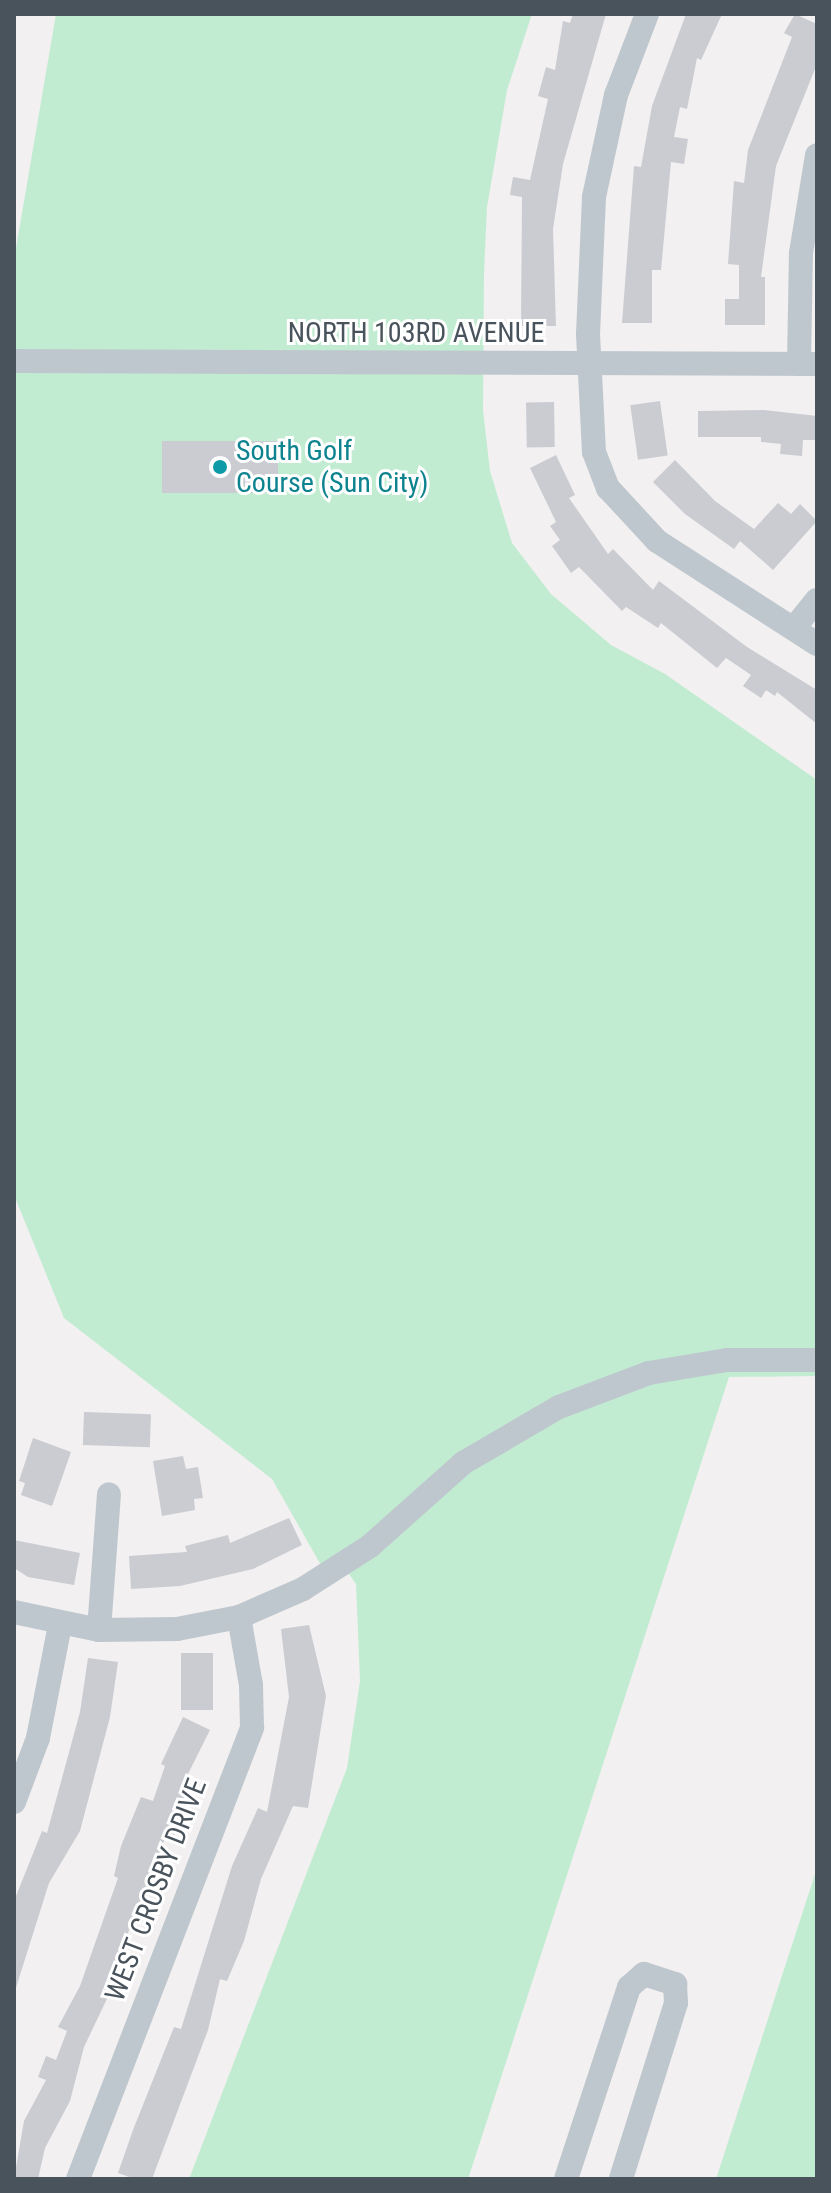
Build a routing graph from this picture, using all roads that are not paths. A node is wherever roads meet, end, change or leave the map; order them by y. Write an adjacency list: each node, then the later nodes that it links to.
1 (647, 14): 4 (street)
2 (817, 155): 5 (street)
3 (14, 361): 4 (street, NORTH 103RD AVENUE)
4 (590, 364): 5 (street, NORTH 103RD AVENUE); 7 (street)
5 (808, 364)
6 (817, 600): 7 (street)
7 (794, 628): 8 (street)
8 (817, 644)
9 (817, 1360): 12 (street)
10 (109, 1494): 14 (street)
11 (14, 1612): 13 (street)
12 (239, 1617): 14 (street); 16 (street, WEST CROSBY DRIVE)
13 (60, 1625): 14 (street); 15 (street)
14 (99, 1630)
15 (14, 1802)
16 (78, 2179)
17 (566, 2179): 18 (street)
18 (621, 2179)

